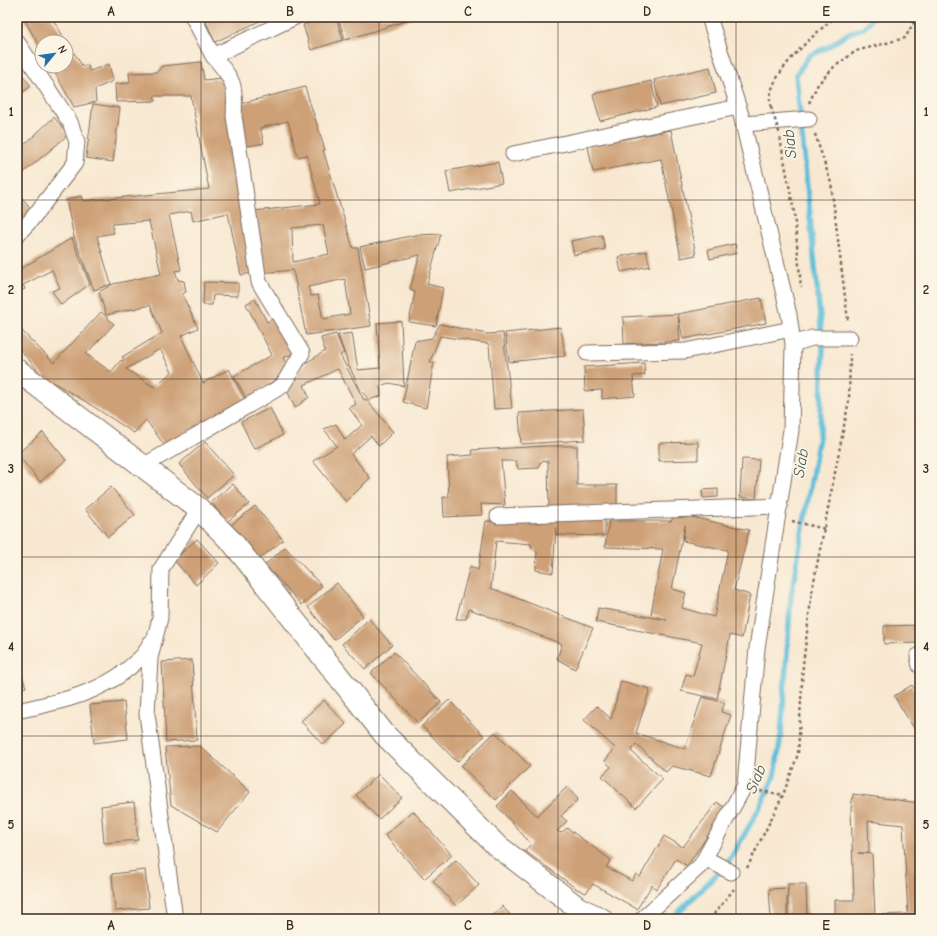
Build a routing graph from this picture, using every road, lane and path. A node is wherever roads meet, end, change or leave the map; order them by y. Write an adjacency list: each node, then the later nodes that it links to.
1 (193, 17): 7 (street)
2 (295, 17): 7 (street)
3 (709, 17): 8 (street)
4 (835, 17): 11 (path, bridge)
5 (916, 17): 9 (path)
6 (17, 42): 13 (street)
7 (213, 56): 19 (street)
8 (738, 108): 10 (street); 12 (street)
9 (807, 119): 11 (street); 15 (path)
10 (743, 124): 11 (street); 14 (street)
11 (779, 128)
12 (513, 154)
13 (17, 235)
14 (791, 329): 16 (street); 17 (street)
15 (843, 338): 16 (street); 24 (path)
16 (793, 344): 20 (street)
17 (587, 353)
18 (17, 370): 19 (main road)
19 (143, 466): 21 (main road)
20 (780, 506): 22 (street); 29 (street)
21 (199, 509): 25 (street); 32 (main road)
22 (498, 516)
23 (792, 521): 24 (path)
24 (825, 529): 28 (path)
25 (160, 618): 26 (street); 33 (street)
26 (17, 711)
27 (761, 791): 28 (path)
28 (781, 794): 30 (path)
29 (708, 860): 31 (street); 35 (street)
30 (746, 871)
31 (735, 878): 36 (path)
32 (575, 914): 34 (main road)
33 (175, 919)
34 (601, 919)
35 (642, 919)
36 (710, 919)

